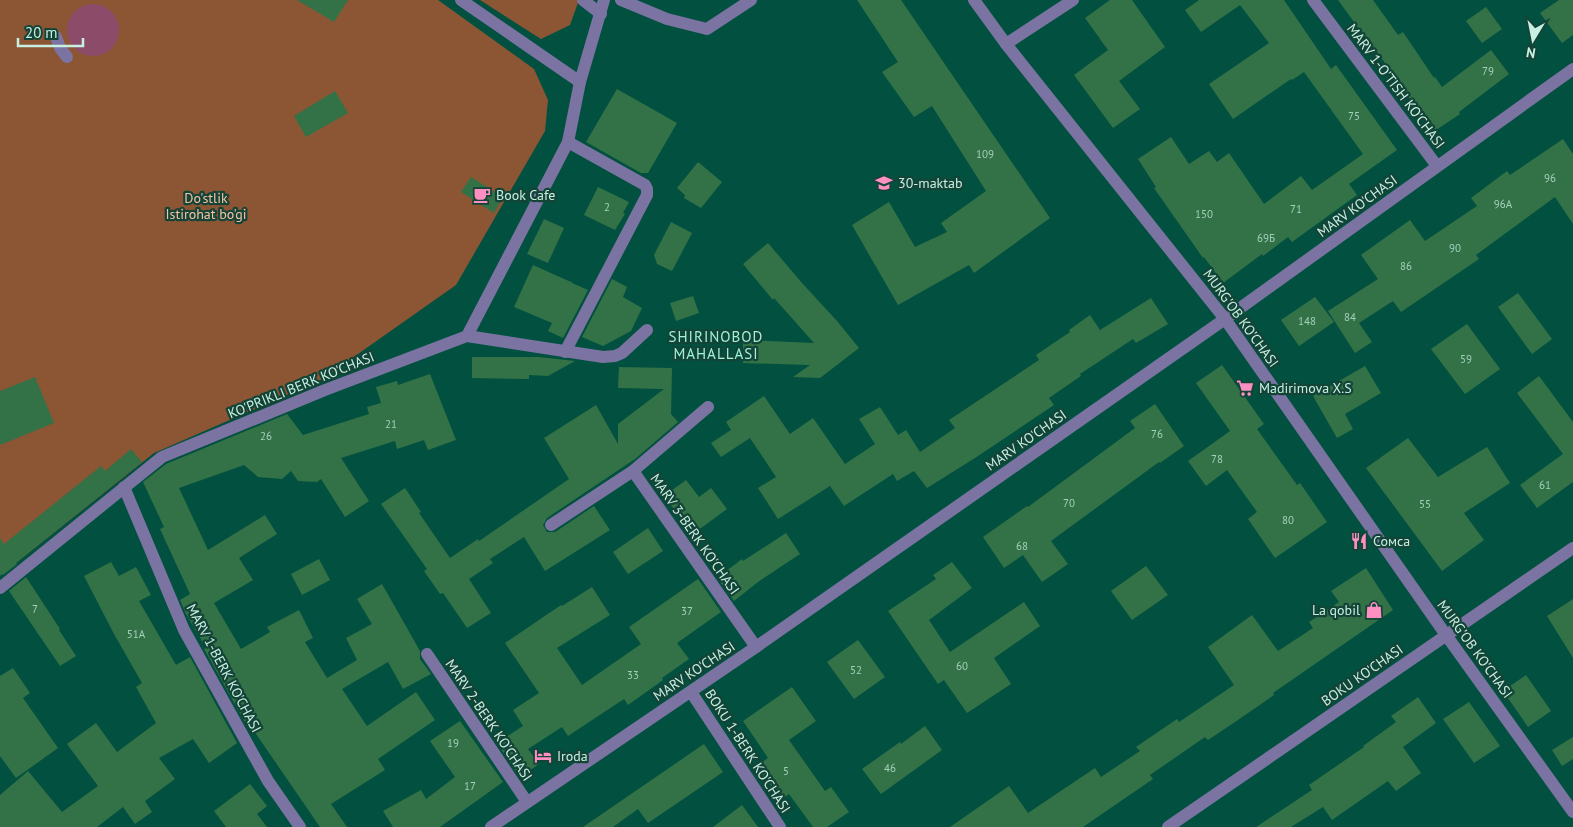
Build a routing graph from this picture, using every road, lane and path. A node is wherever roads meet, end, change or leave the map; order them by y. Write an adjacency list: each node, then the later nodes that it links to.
1 (461, 0): 14 (street)
2 (583, 0): 9 (street)
3 (604, 0): 9 (street)
4 (621, 0): 5 (street)
5 (751, 0)
6 (974, 0): 11 (street, MURG'OB KO'CHASI)
7 (1072, 0): 11 (street)
8 (1313, 0): 16 (street, MARV 1-O'TISH KO'CHASI)
9 (601, 14): 14 (street)
10 (56, 37): 12 (street)
11 (1006, 44): 17 (street, MURG'OB KO'CHASI)
12 (67, 57)
13 (1573, 70): 16 (street, MARV KO'CHASI)
14 (580, 82): 15 (street)
15 (568, 142): 19 (street); 20 (street)
16 (1437, 166): 17 (street, MARV KO'CHASI)
17 (1225, 319): 27 (street, MURG'OB KO'CHASI); 28 (street, MARV KO'CHASI)
18 (646, 330): 20 (street)
19 (467, 336): 20 (street); 23 (street, KO'PRIKLI BERK KO'CHASI)
20 (565, 352)
21 (708, 407): 22 (street, MARV 3-BERK KO'CHASI)
22 (633, 471): 24 (street); 28 (street, MARV 3-BERK KO'CHASI)
23 (124, 487): 26 (street, KO'PRIKLI BERK KO'CHASI); 33 (street, MARV 1-BERK KO'CHASI)
24 (551, 525)
25 (1573, 548): 27 (street, BOKU KO'CHASI)
26 (0, 588)
27 (1446, 635): 32 (street, MURG'OB KO'CHASI); 36 (street, BOKU KO'CHASI)
28 (756, 647): 30 (street, MARV KO'CHASI)
29 (427, 654): 31 (street, MARV 2-BERK KO'CHASI)
30 (691, 692): 31 (street, MARV KO'CHASI); 35 (street, BOKU 1-BERK KO'CHASI)
31 (527, 802): 34 (street, MARV KO'CHASI)
32 (1573, 812)
33 (300, 827)
34 (492, 827)
35 (780, 827)
36 (1168, 827)

